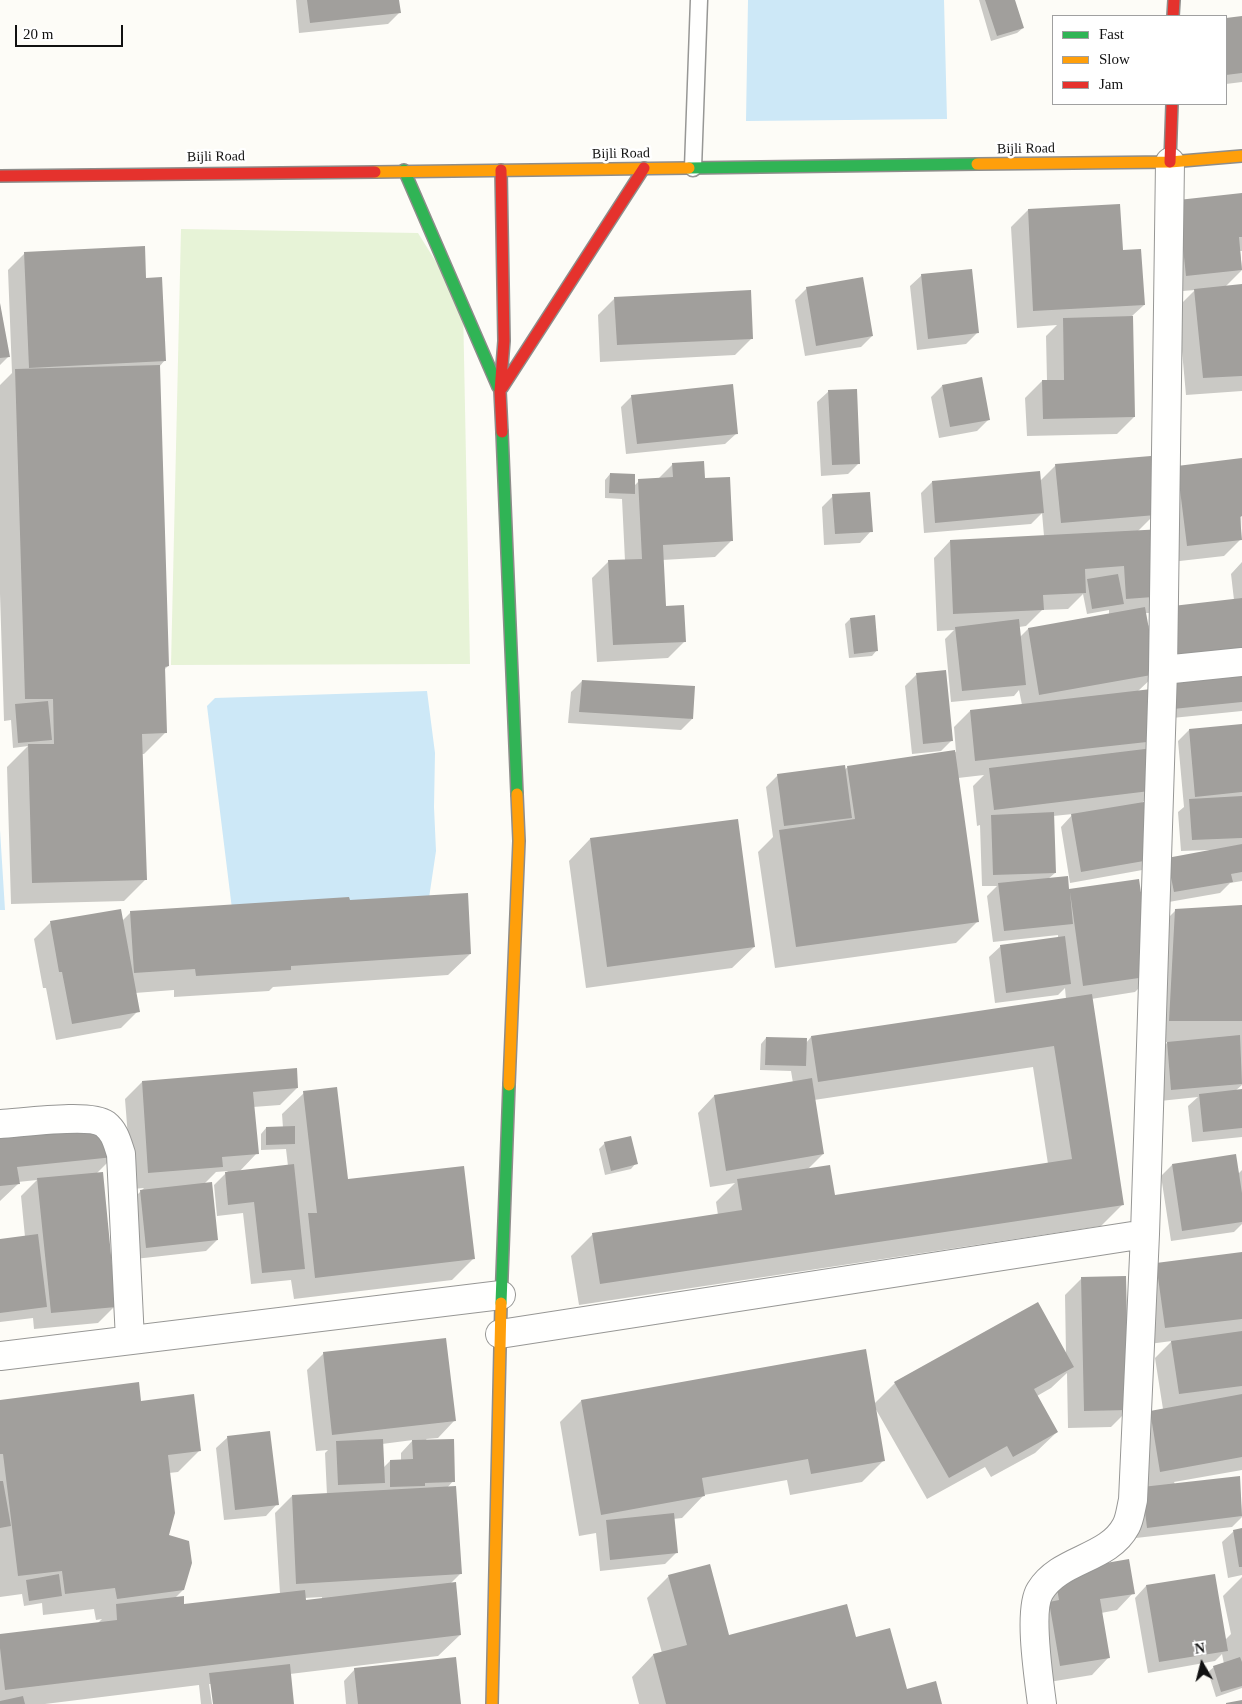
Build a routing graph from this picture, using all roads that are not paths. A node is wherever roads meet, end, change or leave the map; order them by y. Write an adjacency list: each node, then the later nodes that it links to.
1 (699, 0): 8 (lane)
2 (1174, 0): 3 (street)
3 (1173, 15)
4 (1172, 105): 6 (street)
5 (1242, 156): 6 (street, Bijli Road)
6 (1170, 162): 8 (street, Bijli Road); 14 (street)
7 (644, 168): 8 (street, Bijli Road); 10 (street, Bijli Road); 12 (street)
8 (693, 168)
9 (404, 170): 10 (street, Bijli Road); 11 (street, Bijli Road); 12 (street)
10 (501, 170): 12 (street)
11 (0, 176)
12 (500, 391): 17 (street)
13 (1242, 662): 14 (street)
14 (1163, 670): 16 (street)
15 (0, 1124): 19 (street)
16 (1145, 1234): 18 (street); 22 (street)
17 (501, 1295): 18 (street); 19 (street)
18 (500, 1334): 21 (street)
19 (130, 1340): 20 (street)
20 (0, 1356)
21 (492, 1704)
22 (1042, 1704)

